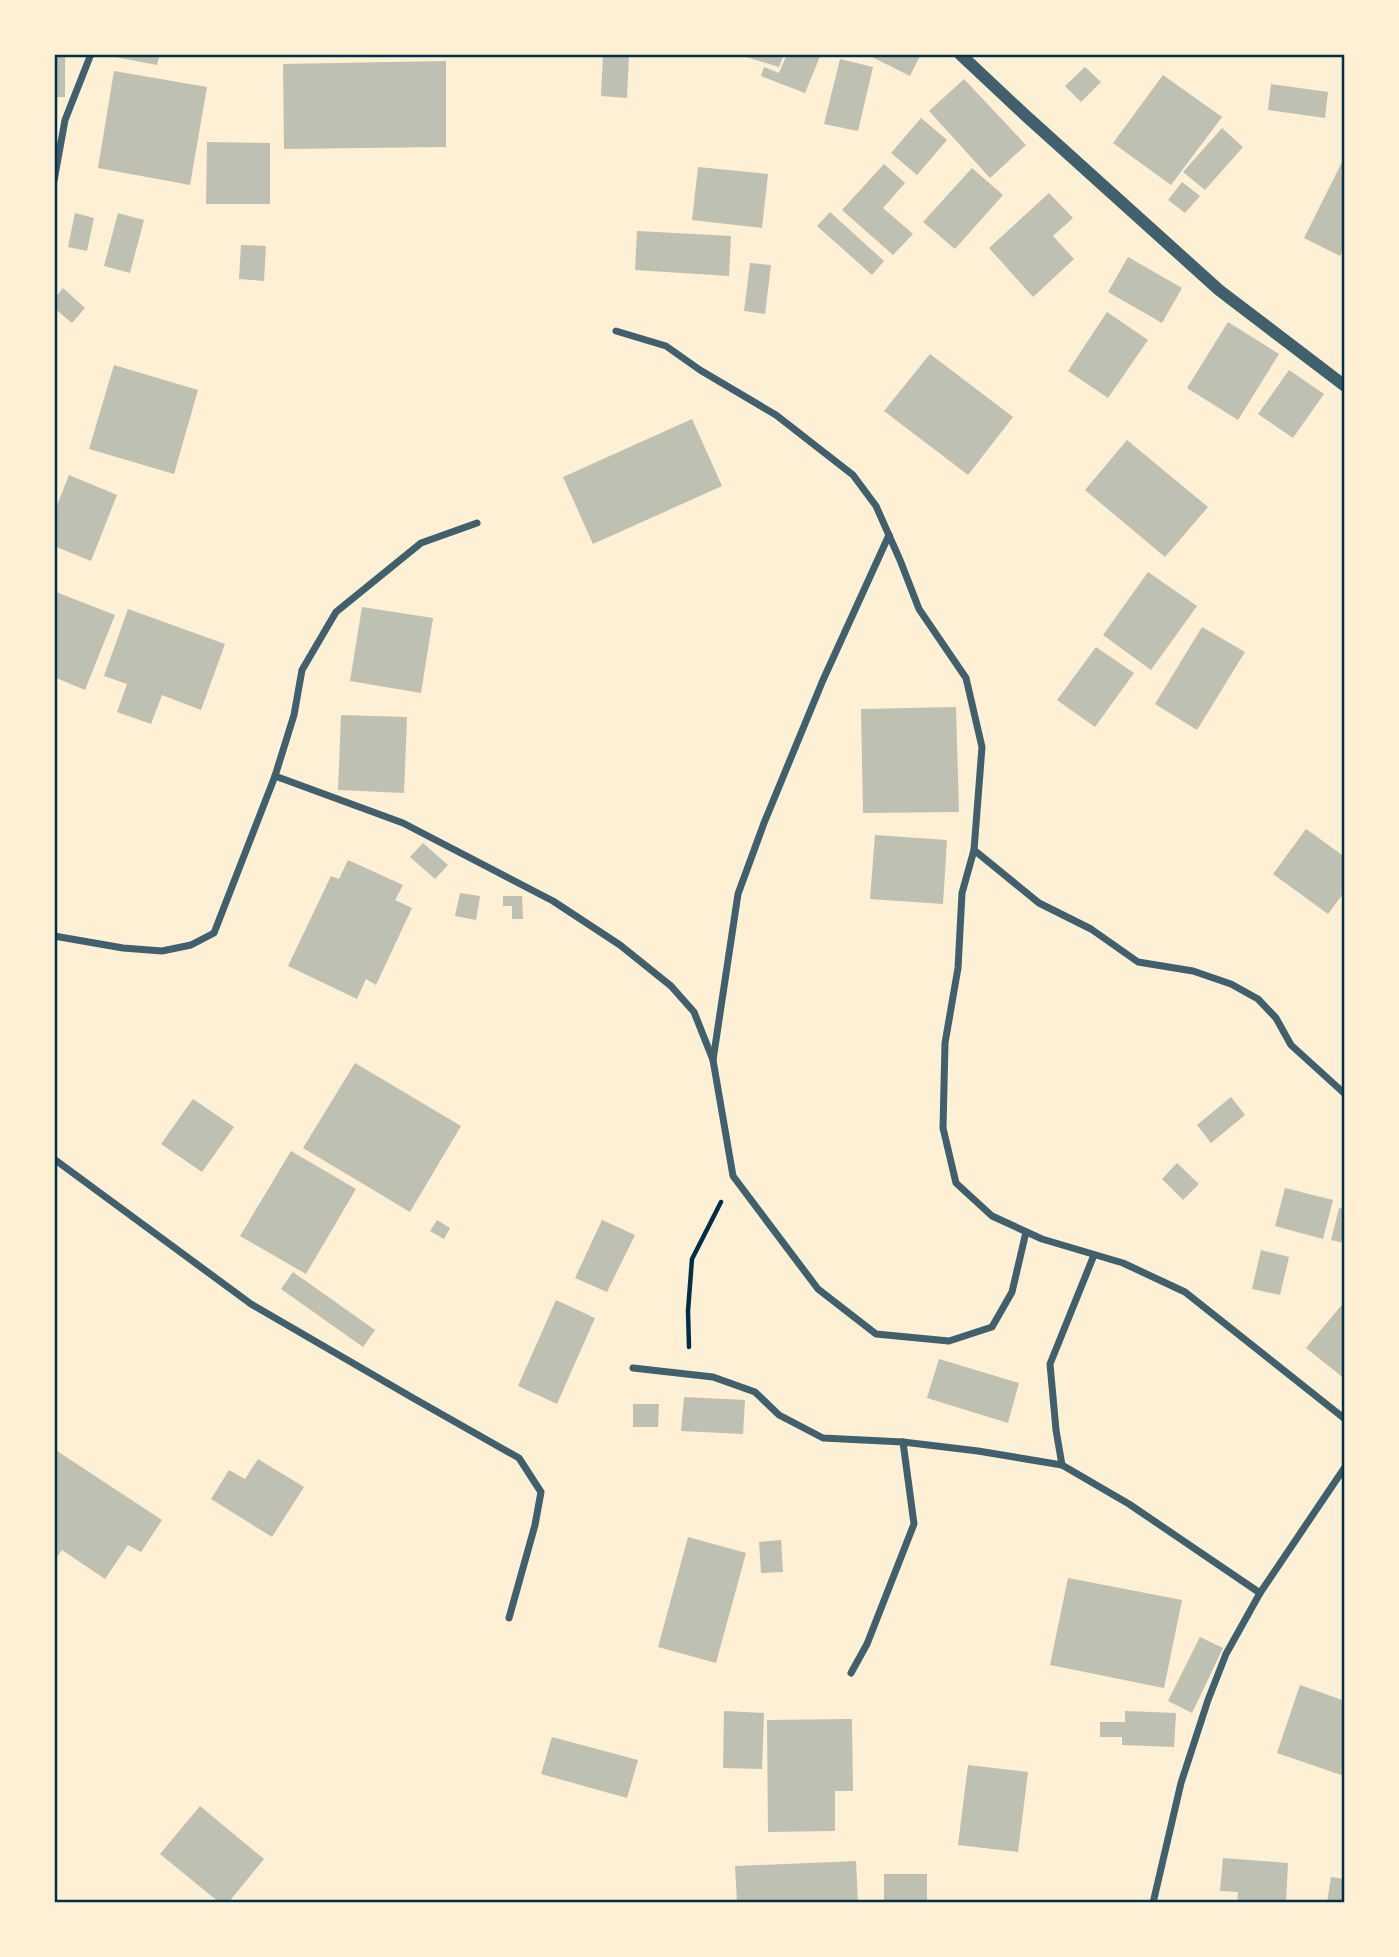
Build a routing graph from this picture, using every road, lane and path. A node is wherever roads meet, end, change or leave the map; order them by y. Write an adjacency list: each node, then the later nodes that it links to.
1 (91, 54): 3 (street)
2 (960, 54): 5 (street)
3 (54, 181)
4 (616, 331): 7 (street)
5 (1345, 386)
6 (477, 523): 8 (street)
7 (889, 535): 9 (street); 11 (street)
8 (275, 776): 10 (street); 11 (street)
9 (974, 850): 12 (street); 15 (street)
10 (54, 936)
11 (713, 1060): 14 (street)
12 (1345, 1094)
13 (54, 1159): 24 (street)
14 (733, 1176): 15 (street); 18 (path)
15 (1026, 1232): 16 (street)
16 (1094, 1255): 19 (street); 21 (street)
17 (633, 1368): 18 (street)
18 (690, 1375): 20 (street)
19 (1345, 1419)
20 (903, 1442): 21 (street); 25 (street)
21 (1062, 1465): 23 (street)
22 (1345, 1467): 23 (street)
23 (1260, 1593): 26 (street)
24 (509, 1618)
25 (851, 1673)
26 (1153, 1903)

